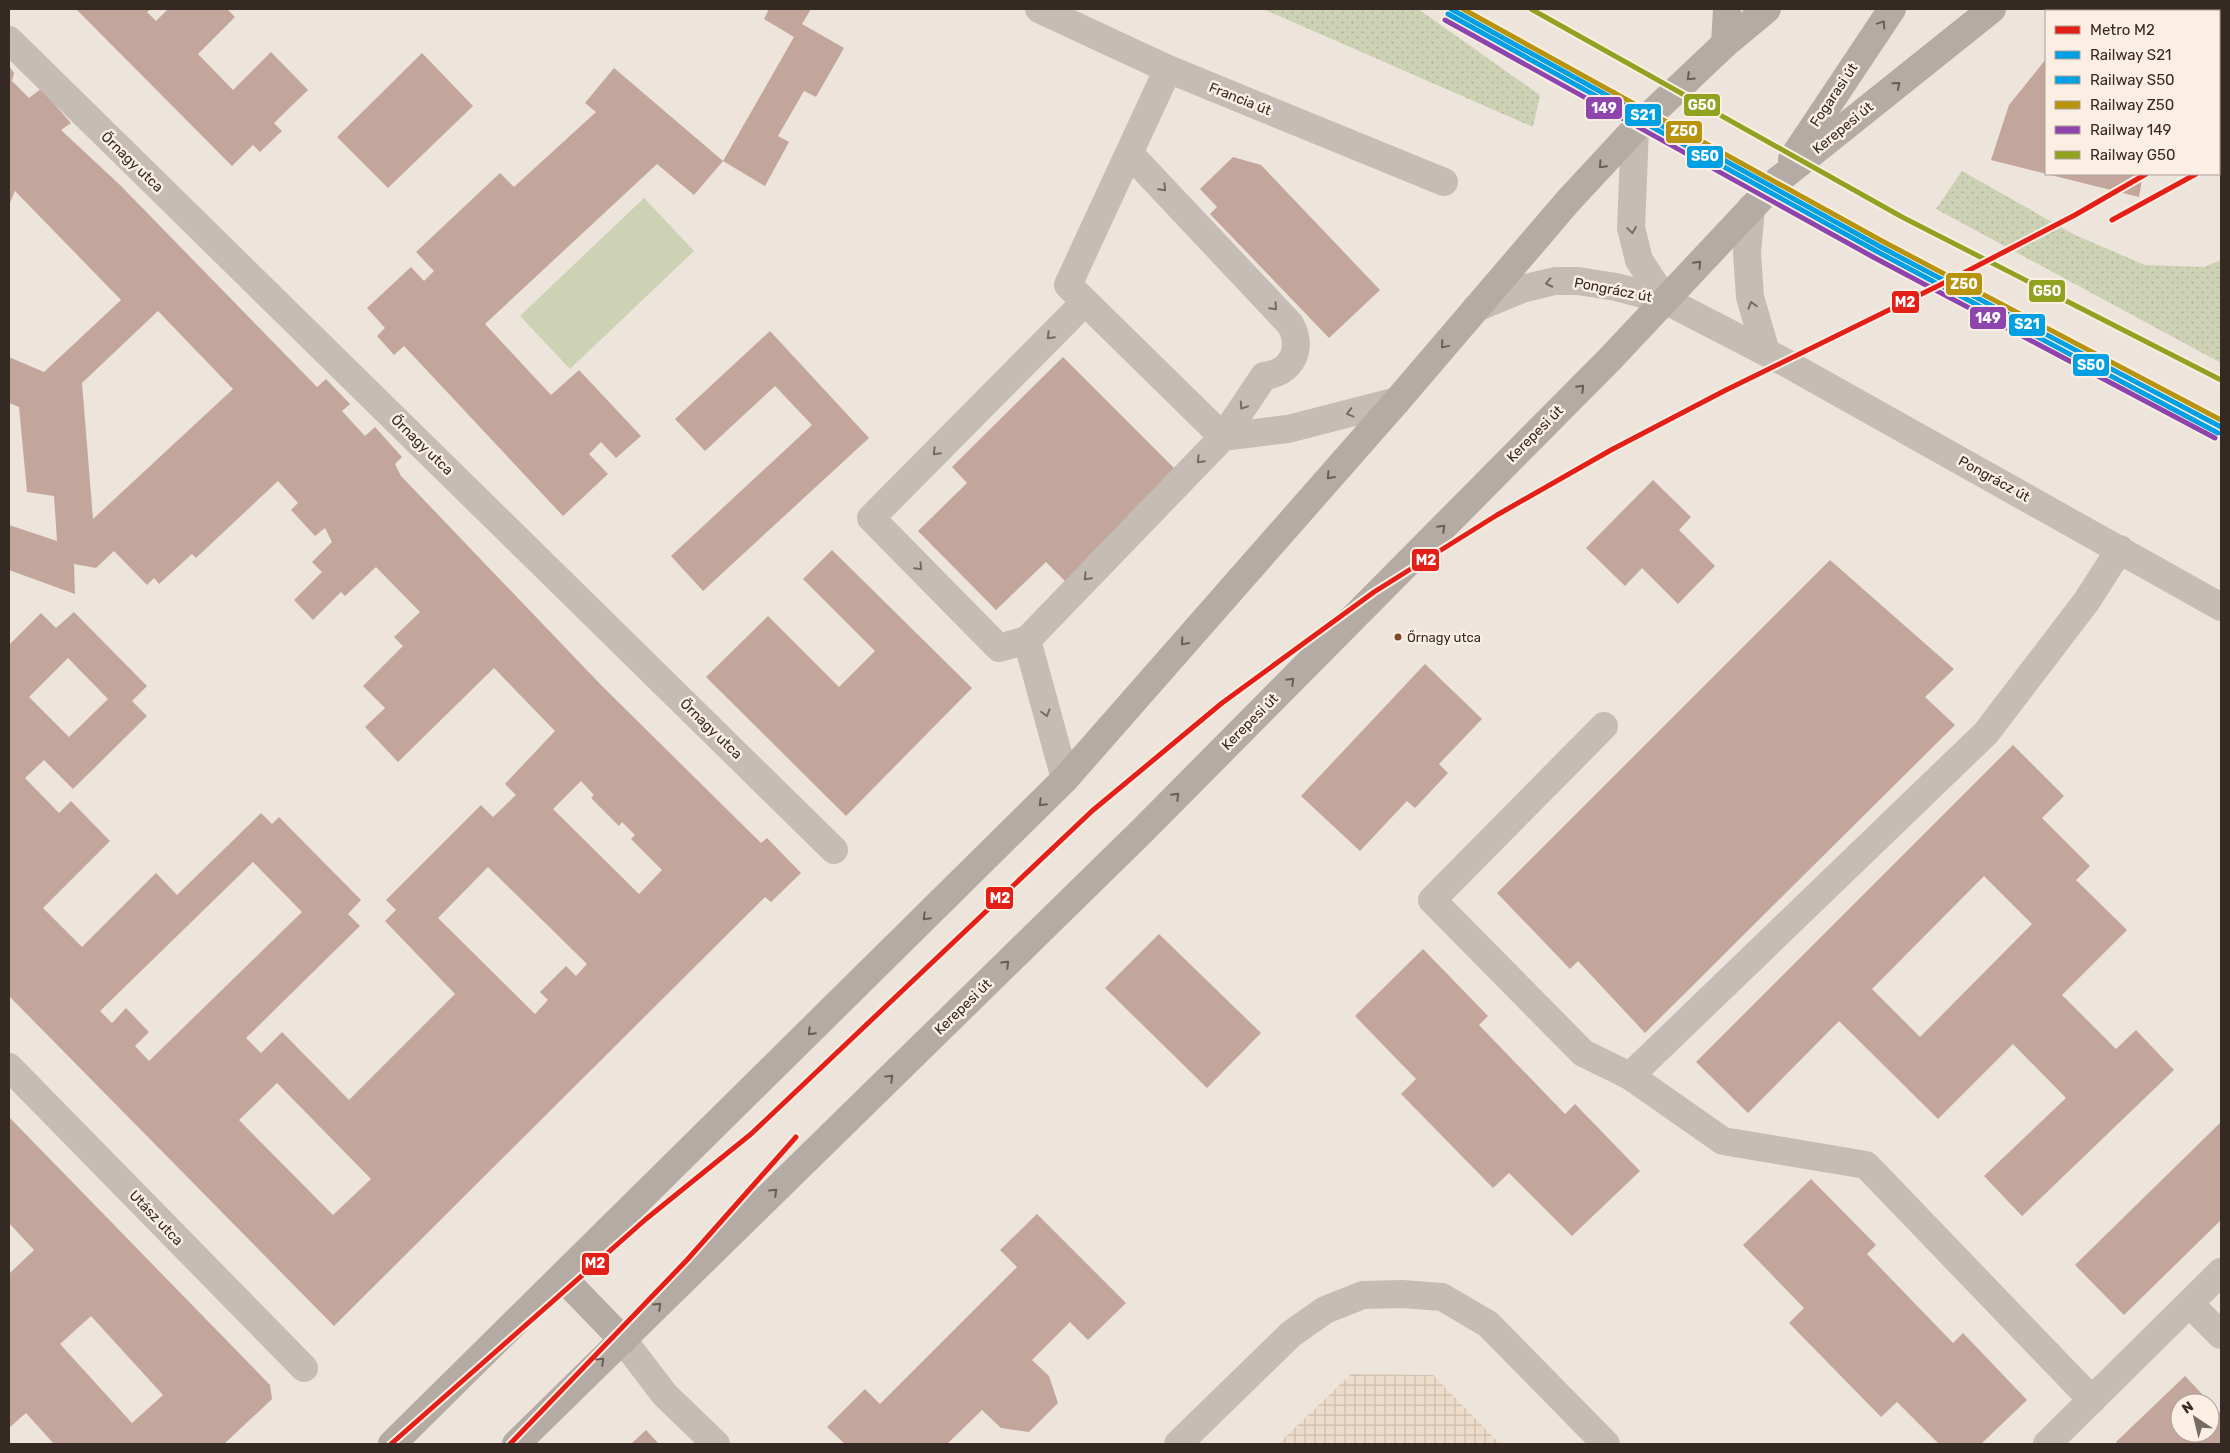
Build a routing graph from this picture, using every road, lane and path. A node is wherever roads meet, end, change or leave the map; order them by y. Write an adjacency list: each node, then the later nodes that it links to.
1 (1039, 9): 8 (street, Francia út)
2 (1727, 9): 7 (main road)
3 (1767, 9): 7 (main road)
4 (1892, 9): 11 (main road, Fogarasi út, one-way to 4)
5 (1992, 9): 11 (main road, Kerepesi út, one-way to 5)
6 (9, 40): 25 (street, Őrnagy utca)
7 (1726, 44): 9 (main road, one-way to 9)
8 (1168, 69): 10 (street); 12 (street, Francia út)
9 (1635, 129): 14 (street, Pongrácz út, one-way to 14); 16 (main road, one-way to 16)
10 (1129, 153): 15 (street); 19 (street, one-way to 19)
11 (1777, 181): 13 (main road, Kerepesi út)
12 (1444, 182)
13 (1751, 208): 14 (main road, Kerepesi út, one-way to 13); 17 (street, one-way to 13)
14 (1665, 300): 16 (street, Pongrácz út, one-way to 16); 17 (street, Pongrácz út); 32 (main road, Kerepesi út, one-way to 14)
15 (1085, 302): 19 (street); 22 (street, one-way to 22)
16 (1476, 308): 18 (main road, one-way to 18)
17 (1766, 352): 20 (street, Pongrácz út)
18 (1397, 401): 19 (street, one-way to 19); 24 (main road, one-way to 24)
19 (1222, 437): 22 (street, one-way to 22)
20 (2120, 549): 21 (street, Pongrácz út); 27 (street)
21 (2221, 607)
22 (1027, 640): 24 (street, one-way to 24)
23 (1604, 726): 27 (street)
24 (1065, 780): 29 (main road, one-way to 29)
25 (834, 850)
26 (9, 1067): 33 (street, Utász utca)
27 (1630, 1076): 34 (street)
28 (2221, 1272): 30 (street)
29 (563, 1278): 32 (main road); 35 (main road)
30 (2190, 1304): 31 (street); 34 (street)
31 (2221, 1335)
32 (623, 1340): 36 (main road, Kerepesi út, one-way to 32); 37 (street)
33 (304, 1368)
34 (2092, 1400): 40 (street)
35 (392, 1444)
36 (516, 1444)
37 (716, 1444)
38 (1178, 1444): 39 (street)
39 (1606, 1444)
40 (2047, 1444)

